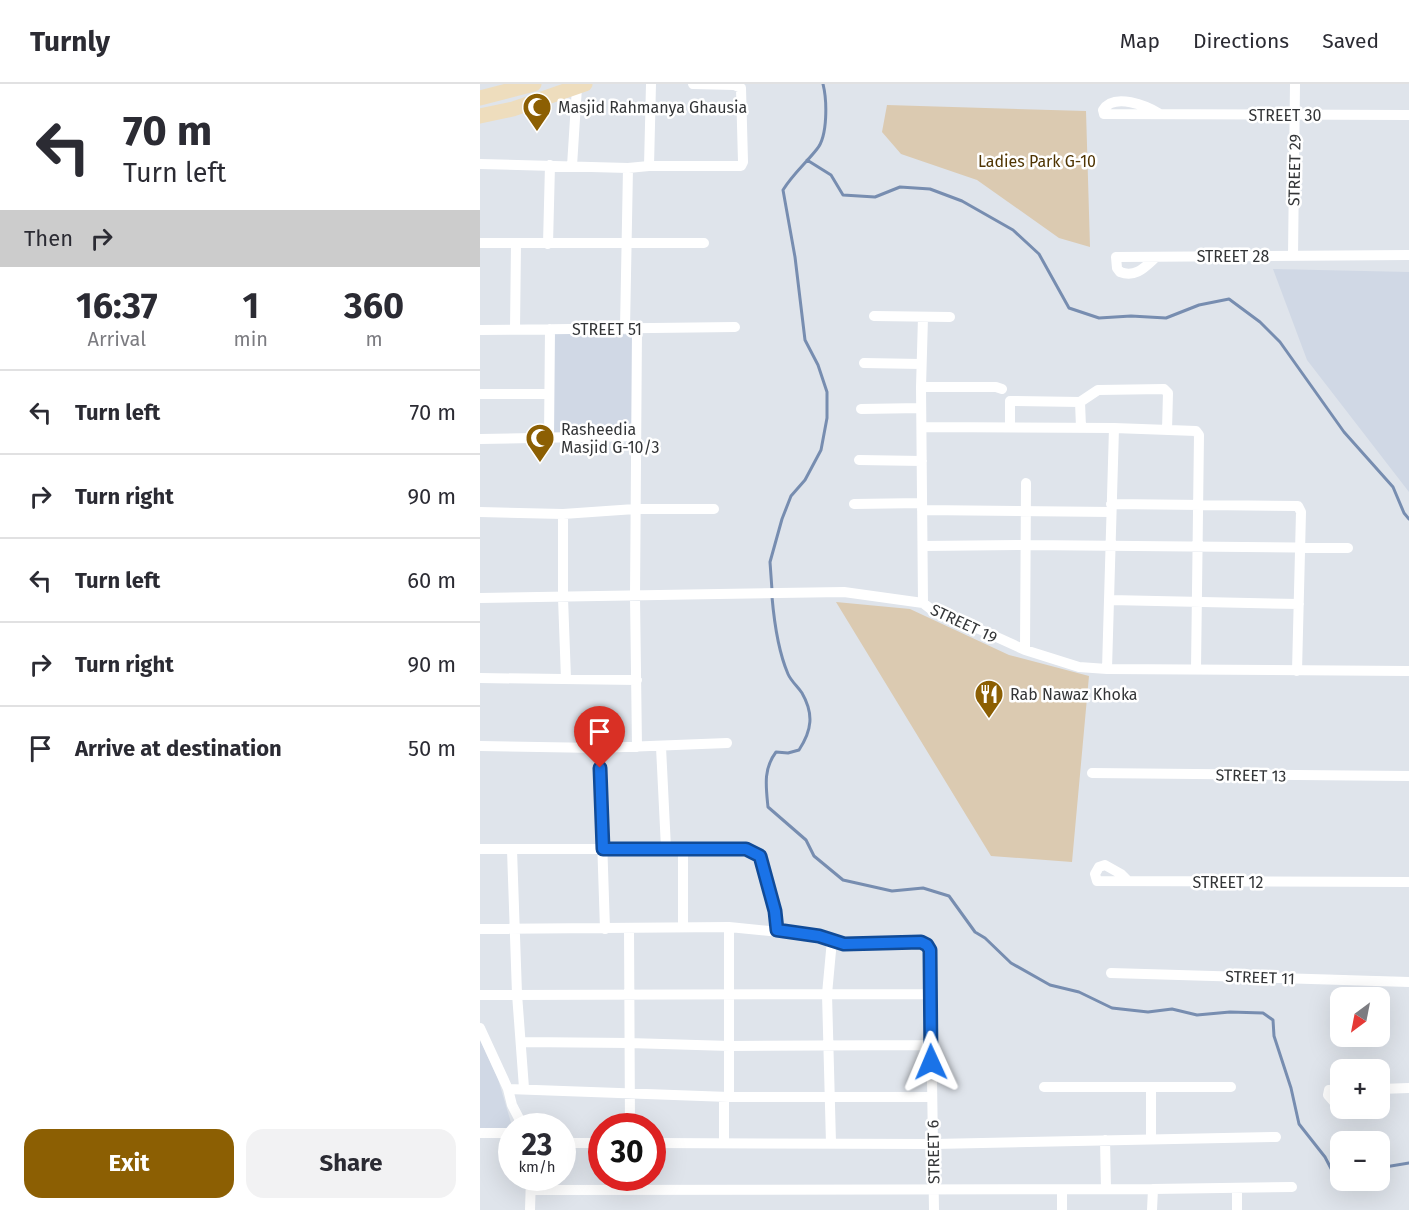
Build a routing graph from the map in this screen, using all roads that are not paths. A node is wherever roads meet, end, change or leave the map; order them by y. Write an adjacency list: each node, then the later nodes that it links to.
1 (534, 84): 6 (main road)
2 (651, 84): 14 (street)
3 (693, 84): 14 (street)
4 (1294, 84): 8 (street, STREET 29)
5 (581, 86): 10 (main road); 13 (street)
6 (480, 98)
7 (1160, 114): 8 (street, STREET 30)
8 (1294, 115): 9 (street, STREET 30); 22 (street, STREET 29)
9 (1409, 115)
10 (480, 116)
11 (480, 164): 12 (street)
12 (550, 165): 13 (street); 19 (street)
13 (572, 166): 15 (street)
14 (649, 166): 15 (street)
15 (628, 168): 20 (street)
16 (480, 243): 17 (street)
17 (516, 243): 19 (street); 28 (street)
18 (704, 243): 20 (street)
19 (548, 244): 20 (street)
20 (627, 244): 30 (street)
21 (1409, 255): 22 (street, STREET 28)
22 (1293, 256): 23 (street, STREET 28)
23 (1156, 257)
24 (874, 316): 25 (street)
25 (923, 317): 26 (street); 34 (street)
26 (950, 317)
27 (735, 327): 31 (street, STREET 51)
28 (515, 329): 29 (street, STREET 51); 32 (street, STREET 51)
29 (550, 329): 30 (street, STREET 51); 38 (street)
30 (625, 329): 31 (street, STREET 51)
31 (637, 329): 47 (street)
32 (480, 330)
33 (864, 363): 34 (street)
34 (921, 364): 35 (street)
35 (921, 387): 36 (street); 40 (street)
36 (1002, 389)
37 (480, 394): 38 (street)
38 (549, 394): 48 (street)
39 (1080, 402): 43 (street); 44 (street); 46 (street)
40 (921, 408): 41 (street); 42 (street)
41 (861, 409)
42 (922, 427): 43 (street); 51 (street)
43 (1010, 427): 44 (street)
44 (1082, 428): 45 (street)
45 (1114, 428): 46 (street); 56 (street)
46 (1167, 430): 54 (street)
47 (636, 436): 48 (street); 57 (street)
48 (549, 437): 49 (street)
49 (480, 439)
50 (860, 460): 51 (street)
51 (922, 461): 55 (street)
52 (1026, 483): 59 (street)
53 (854, 504): 55 (street)
54 (1197, 504): 56 (street); 65 (street); 66 (street)
55 (922, 507): 59 (street); 64 (street)
56 (1111, 508): 59 (street); 63 (street)
57 (635, 509): 58 (street); 61 (street); 68 (street)
58 (714, 509)
59 (1026, 510): 62 (street)
60 (480, 512): 61 (street)
61 (563, 514): 70 (street)
62 (1026, 545): 63 (street); 64 (street); 75 (street)
63 (1111, 545): 65 (street); 71 (street)
64 (923, 546): 73 (street)
65 (1197, 547): 66 (street); 72 (street)
66 (1300, 548): 67 (street); 74 (street)
67 (1348, 548)
68 (635, 597): 70 (street, STREET 19); 73 (street, STREET 19); 82 (street)
69 (480, 598): 70 (street, STREET 19)
70 (563, 598): 81 (street)
71 (1110, 600): 72 (street); 76 (street)
72 (1197, 602): 74 (street); 77 (street)
73 (923, 603): 75 (street, STREET 19)
74 (1299, 604): 78 (street)
75 (1025, 650): 76 (street, STREET 19)
76 (1107, 669): 77 (street, STREET 19)
77 (1196, 669): 78 (street, STREET 19)
78 (1298, 671): 79 (street, STREET 19)
79 (1409, 671)
80 (480, 678): 81 (street)
81 (566, 679): 82 (street)
82 (637, 680): 85 (street)
83 (727, 743): 86 (street)
84 (480, 746): 87 (street)
85 (637, 747): 86 (street); 87 (street)
86 (661, 747): 90 (street)
87 (599, 748): 92 (street)
88 (1092, 773): 89 (street, STREET 13)
89 (1409, 776)
90 (666, 848): 92 (street); 93 (street)
91 (480, 849): 94 (street)
92 (603, 849): 94 (street); 100 (street)
93 (683, 849): 97 (street); 103 (street)
94 (512, 850): 99 (street)
95 (1128, 881): 96 (street, STREET 12)
96 (1409, 882)
97 (683, 927): 98 (street); 101 (street)
98 (729, 927): 103 (street); 109 (street)
99 (516, 928): 100 (street); 102 (street); 107 (street)
100 (605, 928): 101 (street)
101 (629, 928): 108 (street)
102 (480, 929)
103 (777, 930): 104 (street)
104 (832, 940): 110 (street); 111 (street, STREET 6)
105 (1110, 973): 106 (street, STREET 11)
106 (1409, 982)
107 (517, 994): 108 (street); 112 (street); 114 (street)
108 (631, 994): 109 (street); 115 (street)
109 (730, 994): 110 (street); 117 (street)
110 (827, 994): 111 (street); 118 (street)
111 (931, 994): 116 (street, STREET 6)
112 (480, 995)
113 (480, 1028): 124 (street)
114 (522, 1042): 115 (street); 121 (street)
115 (629, 1042): 117 (street); 126 (street)
116 (931, 1045): 118 (street); 129 (street, STREET 6)
117 (730, 1046): 118 (street); 127 (street)
118 (828, 1046): 128 (street)
119 (1044, 1087): 122 (street)
120 (1230, 1087): 122 (street)
121 (524, 1088): 124 (street); 126 (street)
122 (1151, 1088): 135 (street)
123 (1409, 1088): 125 (street)
124 (508, 1089): 130 (street)
125 (1390, 1089)
126 (629, 1092): 127 (street); 131 (street)
127 (727, 1097): 128 (street); 137 (street)
128 (829, 1097): 129 (street); 139 (street)
129 (932, 1097): 140 (street, STREET 6)
130 (516, 1113)
131 (630, 1113)
132 (480, 1133): 133 (street)
133 (498, 1133)
134 (1276, 1137): 135 (street)
135 (1150, 1139): 136 (street)
136 (1106, 1140): 140 (street); 144 (street)
137 (724, 1142): 138 (street); 139 (street)
138 (666, 1143)
139 (831, 1143): 140 (street)
140 (934, 1144): 143 (street, STREET 6)
141 (1292, 1187): 142 (street)
142 (1237, 1188): 145 (street); 153 (street)
143 (934, 1189): 146 (street); 147 (street); 150 (street, STREET 6)
144 (1106, 1189): 145 (street); 147 (street)
145 (1153, 1189): 152 (street)
146 (576, 1190)
147 (1062, 1190): 151 (street)
148 (531, 1191): 149 (street)
149 (530, 1210)
150 (933, 1210)
151 (1062, 1210)
152 (1152, 1210)
153 (1237, 1210)

